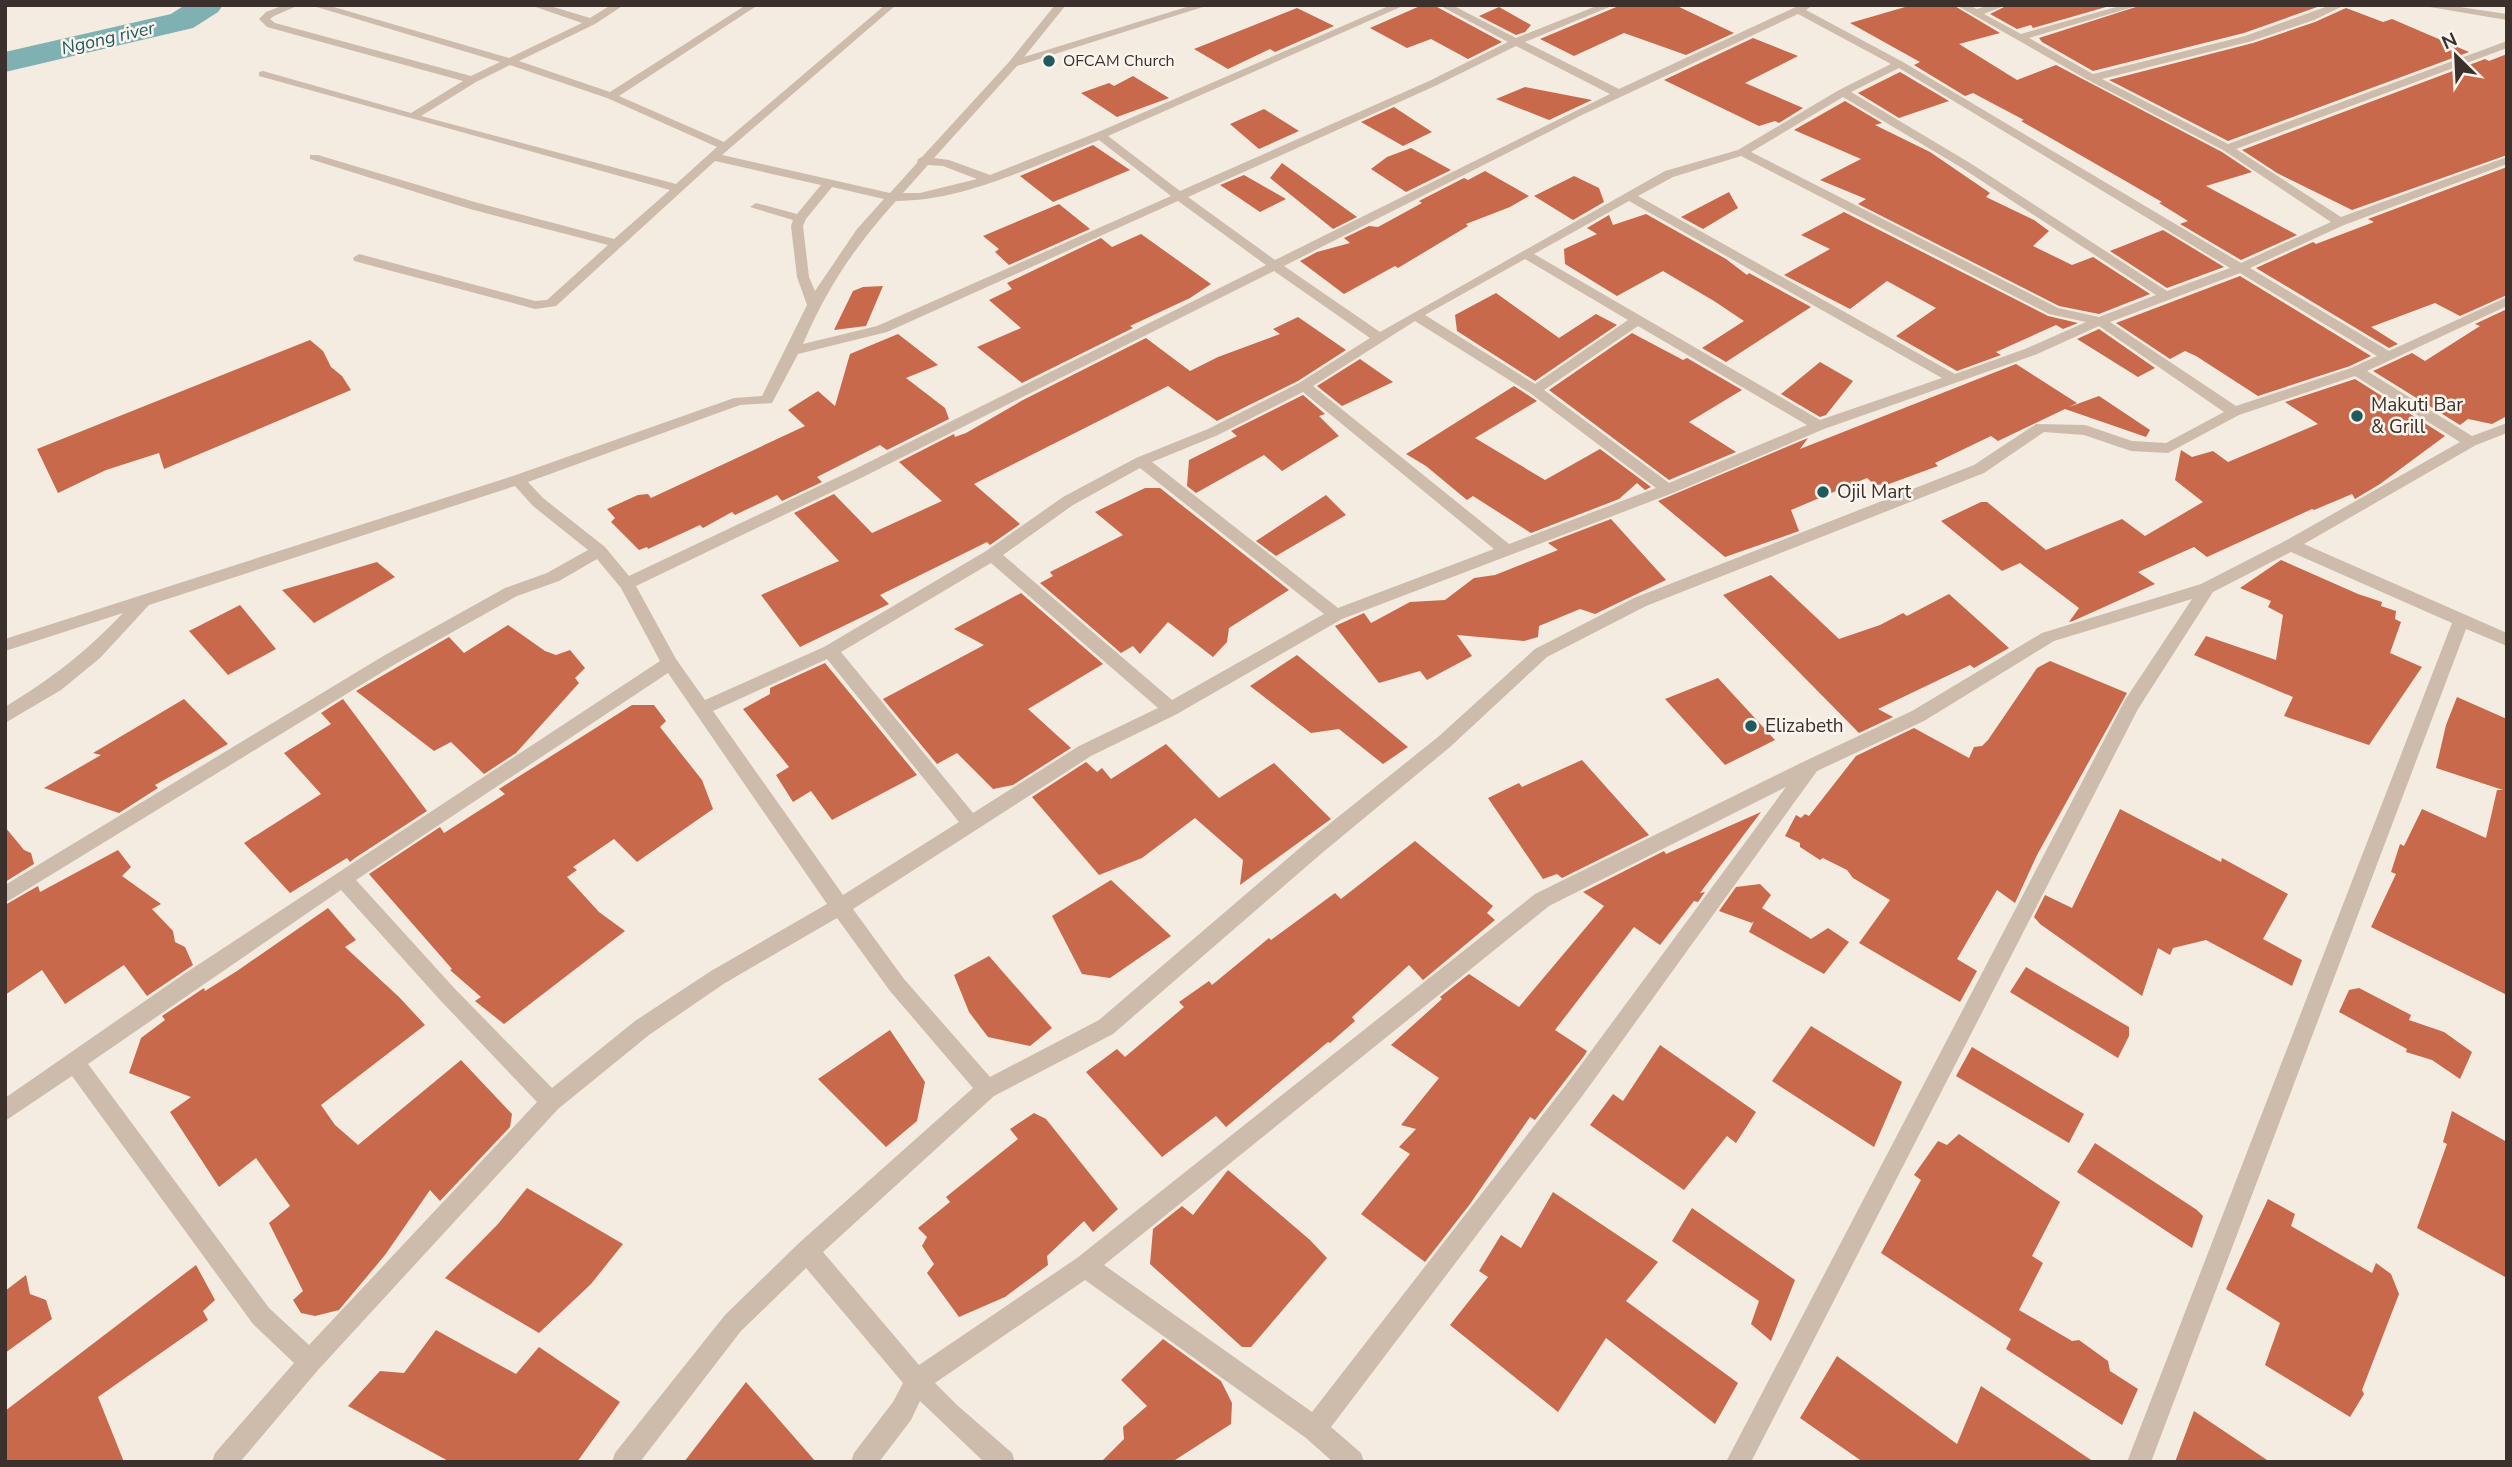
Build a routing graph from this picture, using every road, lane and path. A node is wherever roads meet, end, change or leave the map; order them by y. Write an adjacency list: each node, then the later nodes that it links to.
1 (294, 5): 29 (street)
2 (315, 5): 24 (street)
3 (535, 5): 20 (street)
4 (619, 5): 20 (street)
5 (753, 5): 32 (street)
6 (891, 5): 35 (street)
7 (1061, 5): 25 (street)
8 (1204, 5): 25 (street)
9 (1400, 5): 34 (street)
10 (1444, 5): 22 (street)
11 (1609, 5): 22 (street)
12 (1961, 5): 18 (street)
13 (2001, 5): 18 (street)
14 (2135, 5): 21 (street)
15 (2340, 5): 28 (street)
16 (2423, 5): 19 (street)
17 (1803, 8): 26 (street); 31 (street)
18 (1976, 13): 21 (street)
19 (2507, 17)
20 (591, 22): 24 (street)
21 (2019, 38): 28 (street)
22 (1516, 43): 31 (street); 45 (street)
23 (2507, 44): 36 (street)
24 (511, 62): 29 (street); 32 (street)
25 (1013, 64): 41 (street)
26 (1899, 64): 30 (street); 55 (street)
27 (263, 74): 33 (street)
28 (2092, 78): 36 (street)
29 (472, 80): 33 (street)
30 (1843, 92): 37 (street); 56 (street)
31 (1617, 93): 54 (street)
32 (611, 96): 35 (street)
33 (412, 117): 44 (street)
34 (1100, 135): 42 (street); 45 (street)
35 (726, 147): 39 (street)
36 (2227, 148): 50 (street)
37 (1742, 152): 46 (street); 61 (street)
38 (314, 157): 51 (street)
39 (713, 157): 43 (street); 44 (street)
40 (2507, 160): 50 (street)
41 (922, 162): 42 (street); 47 (street)
42 (990, 179): 47 (street)
43 (829, 183): 47 (street); 49 (street)
44 (678, 188): 51 (street)
45 (1182, 196): 54 (street); 63 (street)
46 (1630, 197): 52 (street); 66 (street)
47 (891, 198): 58 (street)
48 (755, 207): 49 (street)
49 (800, 218): 58 (street)
50 (2340, 222): 55 (street)
51 (618, 244): 53 (street)
52 (1527, 255): 59 (street); 60 (street)
53 (359, 258)
54 (1275, 265): 62 (street); 80 (street)
55 (2241, 268): 56 (street); 64 (street)
56 (2166, 296): 61 (street)
57 (2507, 301): 64 (street)
58 (813, 305): 63 (street)
59 (1415, 315): 62 (street); 68 (street)
60 (1637, 320): 68 (street); 70 (street)
61 (2100, 321): 66 (street); 69 (street)
62 (1380, 338): 67 (street)
63 (793, 351): 74 (street)
64 (2386, 355): 65 (street)
65 (2356, 371): 69 (street); 72 (street)
66 (1954, 379): 70 (street)
67 (1304, 386): 73 (street); 77 (street)
68 (1535, 390): 75 (street)
69 (2234, 412): 98 (street)
70 (1819, 426): 75 (street)
71 (2507, 428): 72 (street)
72 (2471, 442): 76 (street)
73 (1141, 461): 79 (street); 83 (street)
74 (518, 480): 78 (street); 82 (street)
75 (1668, 489): 77 (street)
76 (2291, 544): 81 (street); 84 (street)
77 (1505, 549): 83 (street)
78 (599, 551): 80 (street); 95 (street)
79 (992, 555): 87 (street); 90 (street)
80 (627, 584): 88 (street)
81 (2207, 588): 92 (street); 111 (street)
82 (144, 601): 86 (street); 91 (street)
83 (1336, 615): 90 (street)
84 (2461, 620): 85 (street); 112 (street)
85 (2507, 640)
86 (5, 645)
87 (830, 651): 89 (street); 93 (street)
88 (670, 663): 89 (street); 94 (street)
89 (704, 708): 96 (street)
90 (1171, 709): 93 (street)
91 (5, 716)
92 (1813, 765): 102 (street); 105 (street)
93 (972, 824): 96 (street)
94 (343, 879): 97 (street); 99 (street)
95 (5, 895)
96 (840, 907): 98 (street); 99 (street)
97 (75, 1063): 100 (street); 103 (street)
98 (987, 1088): 101 (street)
99 (551, 1102): 103 (street)
100 (5, 1111)
101 (807, 1251): 104 (street); 107 (street)
102 (1085, 1266): 104 (street); 105 (street)
103 (310, 1362): 106 (street)
104 (917, 1381): 108 (street); 109 (street)
105 (1315, 1429): 110 (street)
106 (224, 1462)
107 (624, 1462)
108 (863, 1462)
109 (1003, 1462)
110 (1352, 1462)
111 (1738, 1462)
112 (2140, 1462)

